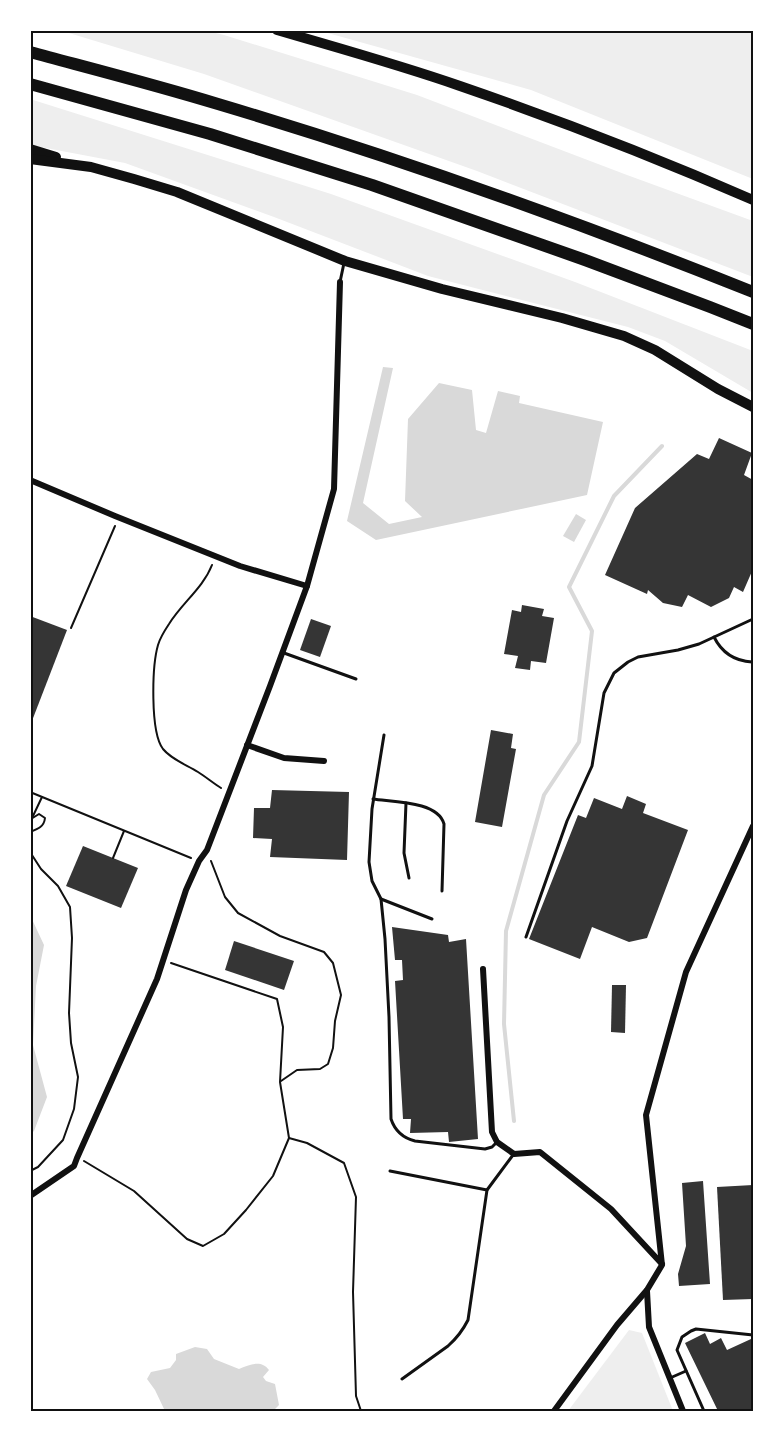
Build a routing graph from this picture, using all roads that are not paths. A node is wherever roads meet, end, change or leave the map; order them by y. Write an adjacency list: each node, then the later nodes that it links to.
1 (277, 30): 7 (main road)
2 (30, 52): 10 (highway)
3 (30, 84): 11 (highway)
4 (30, 149): 6 (main road)
5 (30, 159): 6 (main road)
6 (91, 167): 8 (main road)
7 (753, 200)
8 (345, 261): 9 (lane); 12 (main road)
9 (340, 282): 14 (street)
10 (753, 292)
11 (753, 324)
12 (753, 407)
13 (30, 480): 14 (street)
14 (307, 586): 17 (street)
15 (753, 619): 16 (lane)
16 (714, 637): 18 (lane); 30 (lane)
17 (283, 652): 19 (lane); 21 (street)
18 (752, 662)
19 (356, 679)
20 (384, 735): 23 (lane)
21 (247, 745): 22 (street); 36 (street)
22 (324, 761)
23 (373, 799): 24 (lane); 28 (lane)
24 (406, 803): 26 (lane); 27 (lane)
25 (753, 826): 37 (street)
26 (409, 878)
27 (442, 891)
28 (381, 899): 29 (lane); 32 (lane)
29 (432, 919)
30 (526, 937)
31 (483, 969): 32 (street)
32 (497, 1142): 33 (street)
33 (514, 1154): 35 (lane); 37 (street)
34 (390, 1171): 35 (lane)
35 (487, 1190): 42 (lane)
36 (30, 1196)
37 (662, 1265): 38 (street)
38 (647, 1290): 41 (street); 43 (street)
39 (753, 1335): 40 (lane)
40 (686, 1371): 41 (lane); 45 (lane)
41 (670, 1378): 44 (street)
42 (402, 1379)
43 (554, 1411)
44 (683, 1411)
45 (704, 1411)

